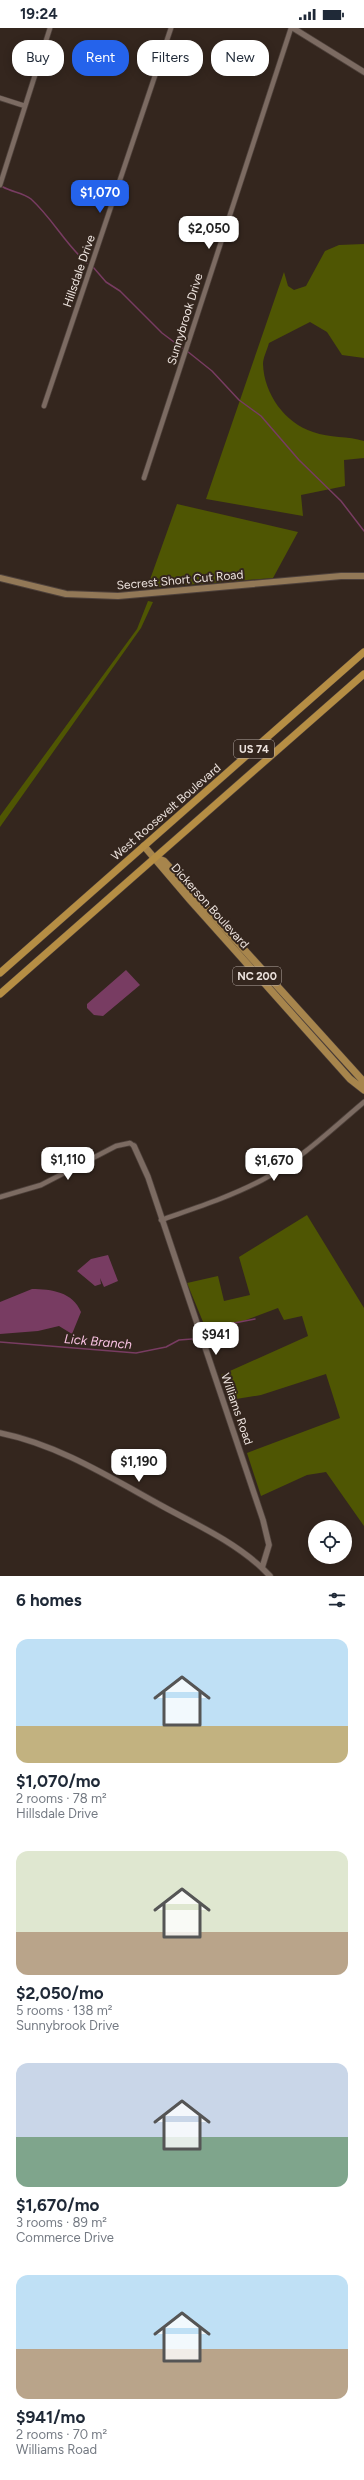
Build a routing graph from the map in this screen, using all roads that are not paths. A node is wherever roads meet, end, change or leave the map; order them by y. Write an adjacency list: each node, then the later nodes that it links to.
1 (50, 28): 6 (street)
2 (171, 28): 8 (street, Hillsdale Drive)
3 (292, 28): 4 (street); 9 (street, Sunnybrook Drive)
4 (364, 72)
5 (0, 98): 6 (street)
6 (25, 106): 7 (street)
7 (0, 185)
8 (44, 406)
9 (144, 478)
10 (364, 576): 11 (main road, Secrest Short Cut Road)
11 (0, 578)
12 (364, 652): 14 (highway, West Roosevelt Boulevard / US 74)
13 (364, 674): 15 (highway, US 74)
14 (144, 846): 15 (main road, Dickerson Boulevard / NC 200); 18 (highway, West Roosevelt Boulevard / US 74)
15 (156, 858): 16 (main road, Dickerson Boulevard / NC 200); 17 (main road, Dickerson Boulevard / NC 200); 19 (highway, US 74)
16 (233, 947): 17 (main road, NC 200); 21 (main road, Dickerson Boulevard / NC 200)
17 (261, 968): 20 (main road, Dickerson Boulevard / NC 200)
18 (0, 973)
19 (0, 994)
20 (364, 1082)
21 (364, 1090)
22 (364, 1102): 25 (street)
23 (134, 1146): 24 (street); 25 (street, Williams Road)
24 (0, 1197)
25 (161, 1220): 27 (street, Williams Road)
26 (0, 1433): 27 (street)
27 (262, 1568): 28 (street)
28 (270, 1576)

